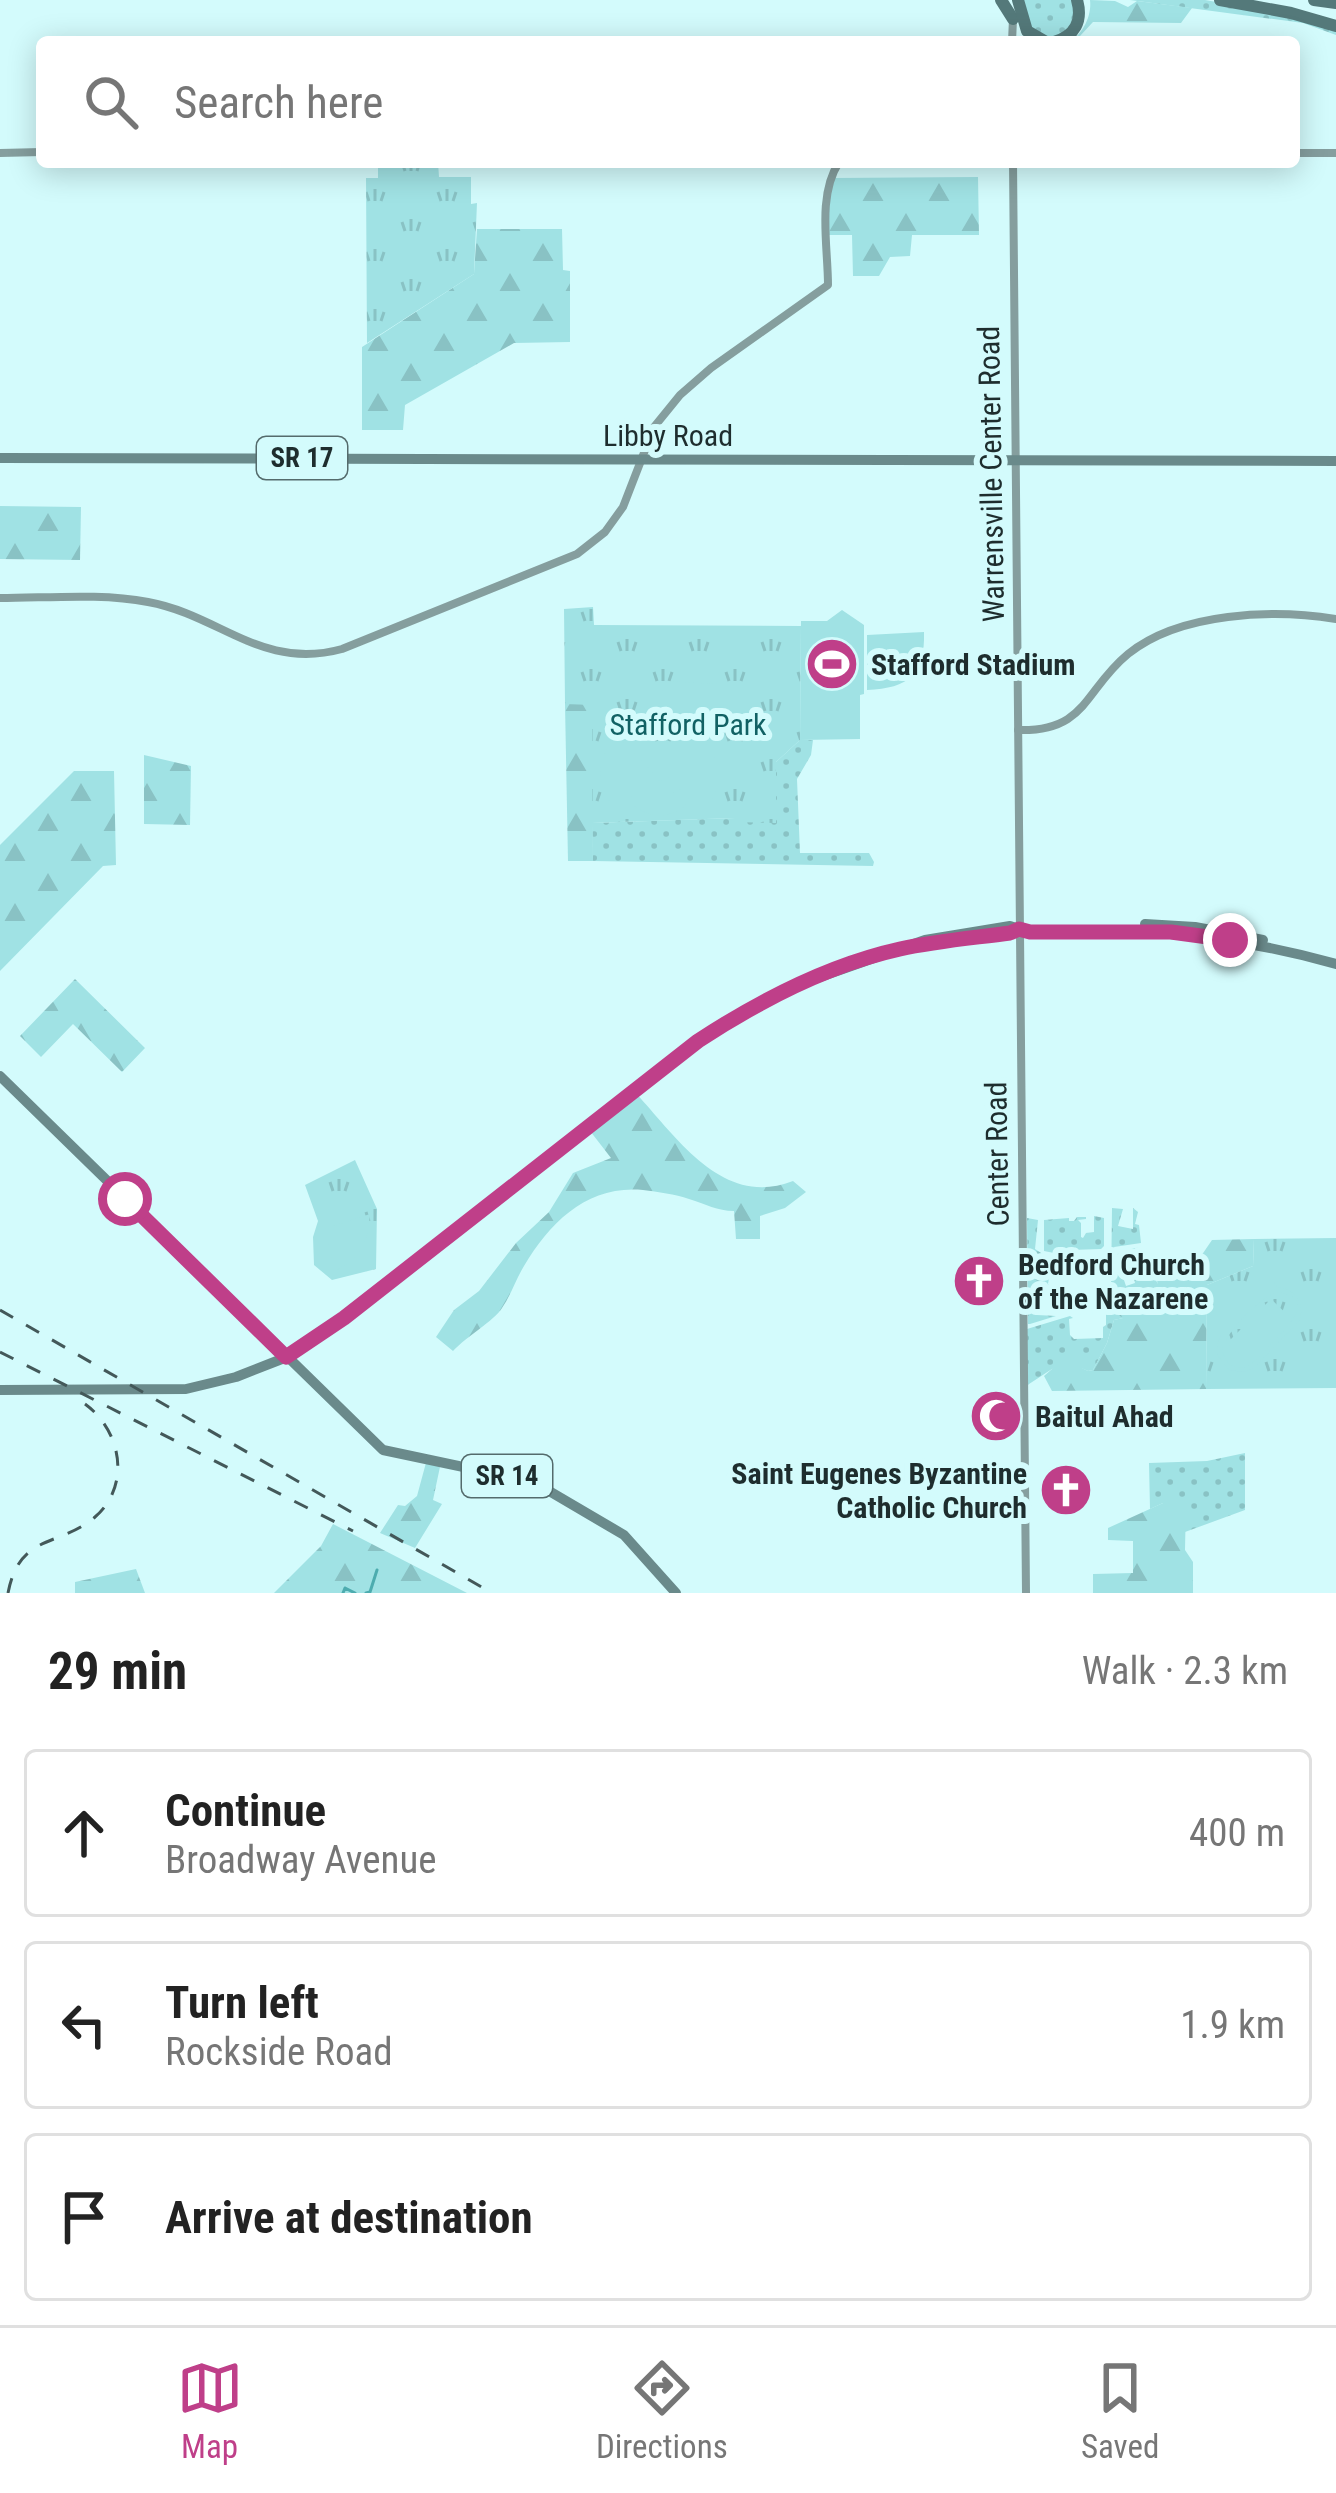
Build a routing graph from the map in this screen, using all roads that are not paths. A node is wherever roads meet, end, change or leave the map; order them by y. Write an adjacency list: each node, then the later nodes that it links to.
1 (1001, 0): 8 (highway)
2 (1017, 0): 8 (street); 11 (highway)
3 (1076, 0): 12 (highway)
4 (1220, 0): 9 (highway)
5 (1259, 0): 9 (highway)
6 (1314, 0): 7 (highway)
7 (1336, 2)
8 (1013, 19): 10 (street)
9 (1336, 22)
10 (1012, 36)
11 (1037, 36)
12 (1067, 36)
13 (36, 152): 14 (street)
14 (0, 153)
15 (1300, 153): 16 (street)
16 (1336, 153)
17 (836, 168): 20 (street)
18 (1012, 168): 21 (street, Warrensville Center Road)
19 (0, 458): 20 (main road, Libby Road / SR 17)
20 (641, 460): 21 (main road, Libby Road / SR 17); 23 (street)
21 (1015, 460): 22 (main road, Libby Road / SR 17); 25 (street, Warrensville Center Road)
22 (1336, 460)
23 (0, 598)
24 (1336, 620): 25 (street)
25 (1018, 730): 26 (street, Warrensville Center Road)
26 (1019, 929): 27 (main road); 29 (main road); 32 (street, Center Road)
27 (1336, 964)
28 (0, 1076): 29 (main road, SR 14)
29 (286, 1357): 30 (main road); 31 (main road, SR 14)
30 (0, 1390)
31 (676, 1593)
32 (1026, 1593)

